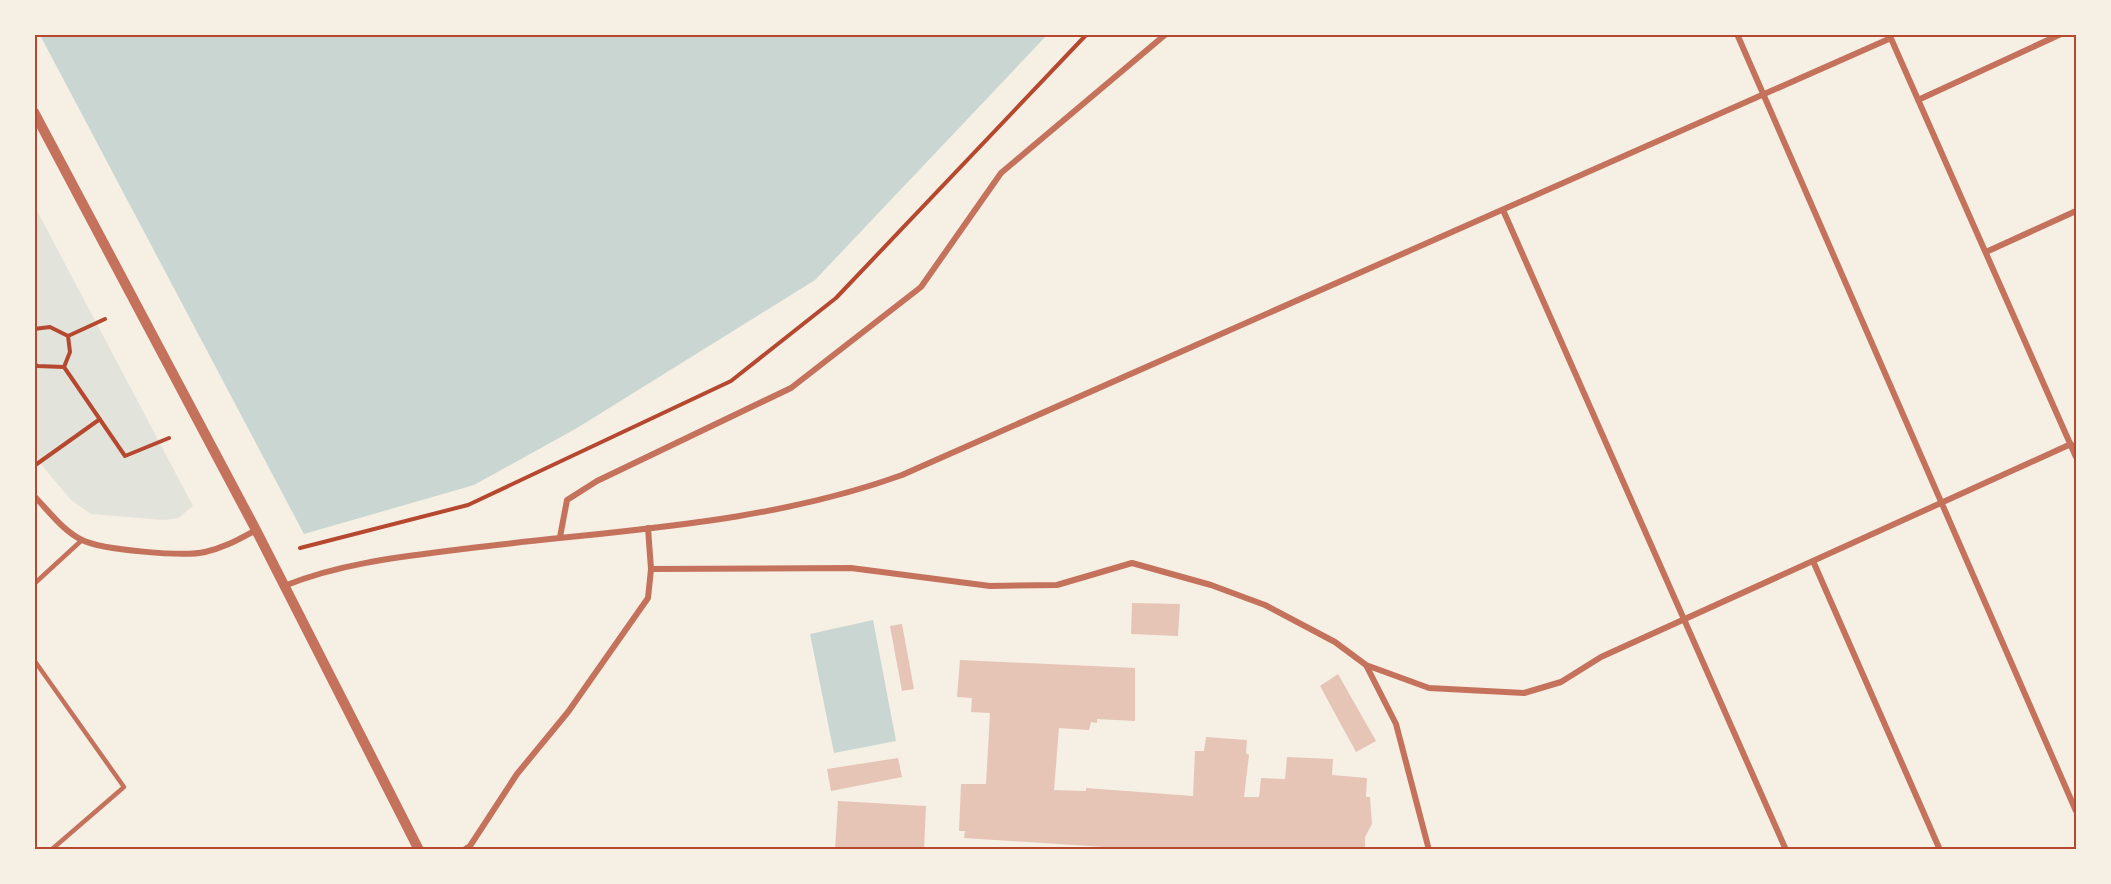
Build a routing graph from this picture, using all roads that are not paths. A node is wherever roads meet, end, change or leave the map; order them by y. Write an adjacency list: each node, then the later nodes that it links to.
1 (1166, 34): 17 (street)
2 (1737, 34): 5 (street)
3 (2061, 34): 6 (street)
4 (1890, 36): 5 (street); 6 (street)
5 (1763, 95): 8 (street); 14 (street)
6 (1918, 100): 10 (street)
7 (34, 111): 16 (street)
8 (1503, 210): 15 (street); 23 (street)
9 (2076, 212): 10 (street)
10 (1986, 252): 11 (street)
11 (2071, 444): 12 (street); 14 (street)
12 (2076, 457)
13 (34, 496): 18 (street)
14 (1942, 502): 19 (street); 26 (street)
15 (648, 528): 17 (street); 20 (street)
16 (256, 530): 18 (street); 22 (street)
17 (560, 537): 22 (street)
18 (82, 540): 21 (lane)
19 (1813, 561): 23 (street); 32 (street)
20 (651, 569): 25 (street); 29 (street)
21 (34, 584)
22 (284, 586): 28 (street)
23 (1684, 619): 25 (street); 31 (street)
24 (34, 660): 27 (lane)
25 (1366, 665): 30 (street)
26 (2076, 811)
27 (51, 849)
28 (419, 849)
29 (464, 849)
30 (1429, 849)
31 (1786, 849)
32 (1940, 849)

